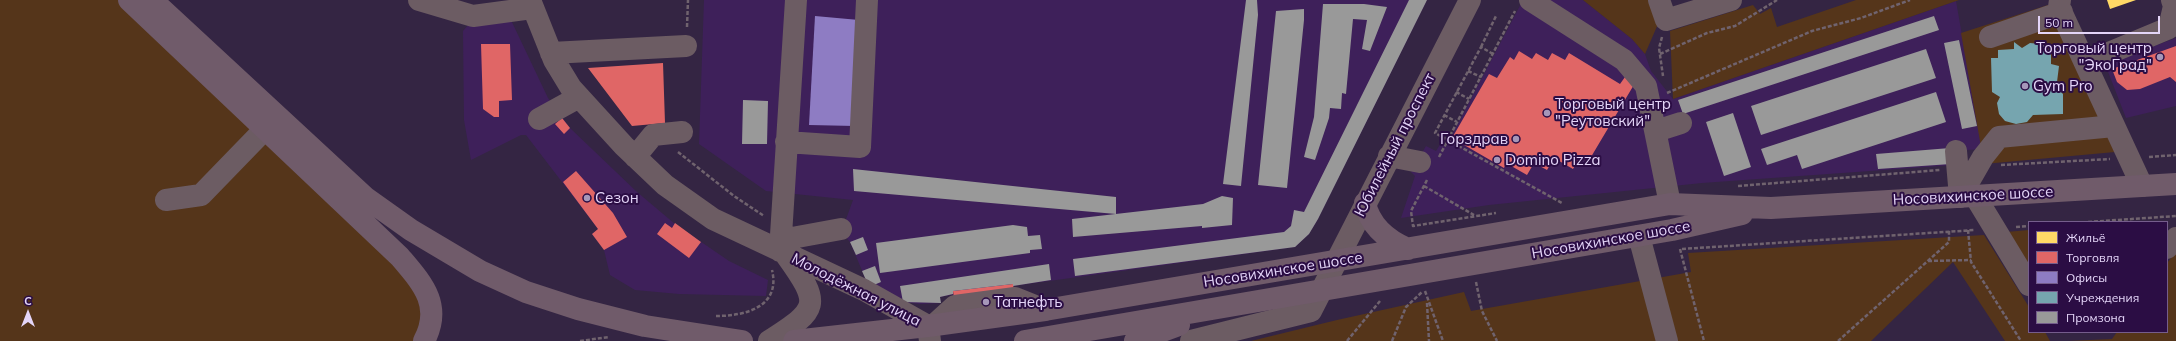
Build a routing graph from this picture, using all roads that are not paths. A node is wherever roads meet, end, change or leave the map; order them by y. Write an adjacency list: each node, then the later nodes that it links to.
1 (129, 0): 20 (main road)
2 (152, 0): 43 (main road)
3 (419, 0): 10 (street)
4 (796, 0): 22 (street)
5 (867, 0): 22 (street)
6 (1470, 0): 28 (street, Юбилейный проспект)
7 (1530, 0): 29 (street)
8 (1731, 0): 12 (street)
9 (2172, 0): 16 (street)
10 (531, 4): 15 (street, Молодёжная улица)
11 (2061, 6): 13 (street); 16 (street)
12 (1662, 10)
13 (1990, 37)
14 (686, 46): 15 (street)
15 (551, 53): 17 (street, Молодёжная улица)
16 (2085, 64): 19 (street)
17 (579, 97): 18 (street); 23 (street, Молодёжная улица)
18 (539, 119)
19 (2114, 126): 25 (street); 26 (street)
20 (265, 129): 27 (street); 42 (main road)
21 (682, 132): 23 (street)
22 (786, 142): 36 (street)
23 (635, 157): 36 (street, Молодёжная улица)
24 (2176, 184): 25 (main road, Носовихинское шоссе)
25 (2142, 186): 26 (main road, Носовихинское шоссе)
26 (1967, 197): 30 (main road, Носовихинское шоссе); 38 (street)
27 (166, 200)
28 (1365, 203): 35 (main road); 37 (street, Юбилейный проспект)
29 (1666, 205): 30 (main road, Носовихинское шоссе); 35 (main road, Носовихинское шоссе)
30 (1770, 208): 32 (main road, Носовихинское шоссе)
31 (841, 229): 36 (street)
32 (1639, 236): 39 (main road, Носовихинское шоссе); 49 (street)
33 (2176, 238): 34 (street)
34 (2168, 247)
35 (1408, 249): 37 (main road, Носовихинское шоссе)
36 (779, 253): 41 (street, Молодёжная улица); 44 (street, Молодёжная улица)
37 (1334, 262): 39 (street, Юбилейный проспект); 41 (main road, Носовихинское шоссе)
38 (2028, 282)
39 (1320, 291): 40 (main road, Носовихинское шоссе); 48 (street, Юбилейный проспект)
40 (1236, 305): 46 (main road, Носовихинское шоссе); 47 (main road)
41 (930, 331): 45 (main road, Носовихинское шоссе)
42 (424, 341)
43 (742, 341)
44 (769, 341)
45 (794, 341)
46 (1026, 341)
47 (1135, 341)
48 (1191, 341)
49 (1667, 341)

